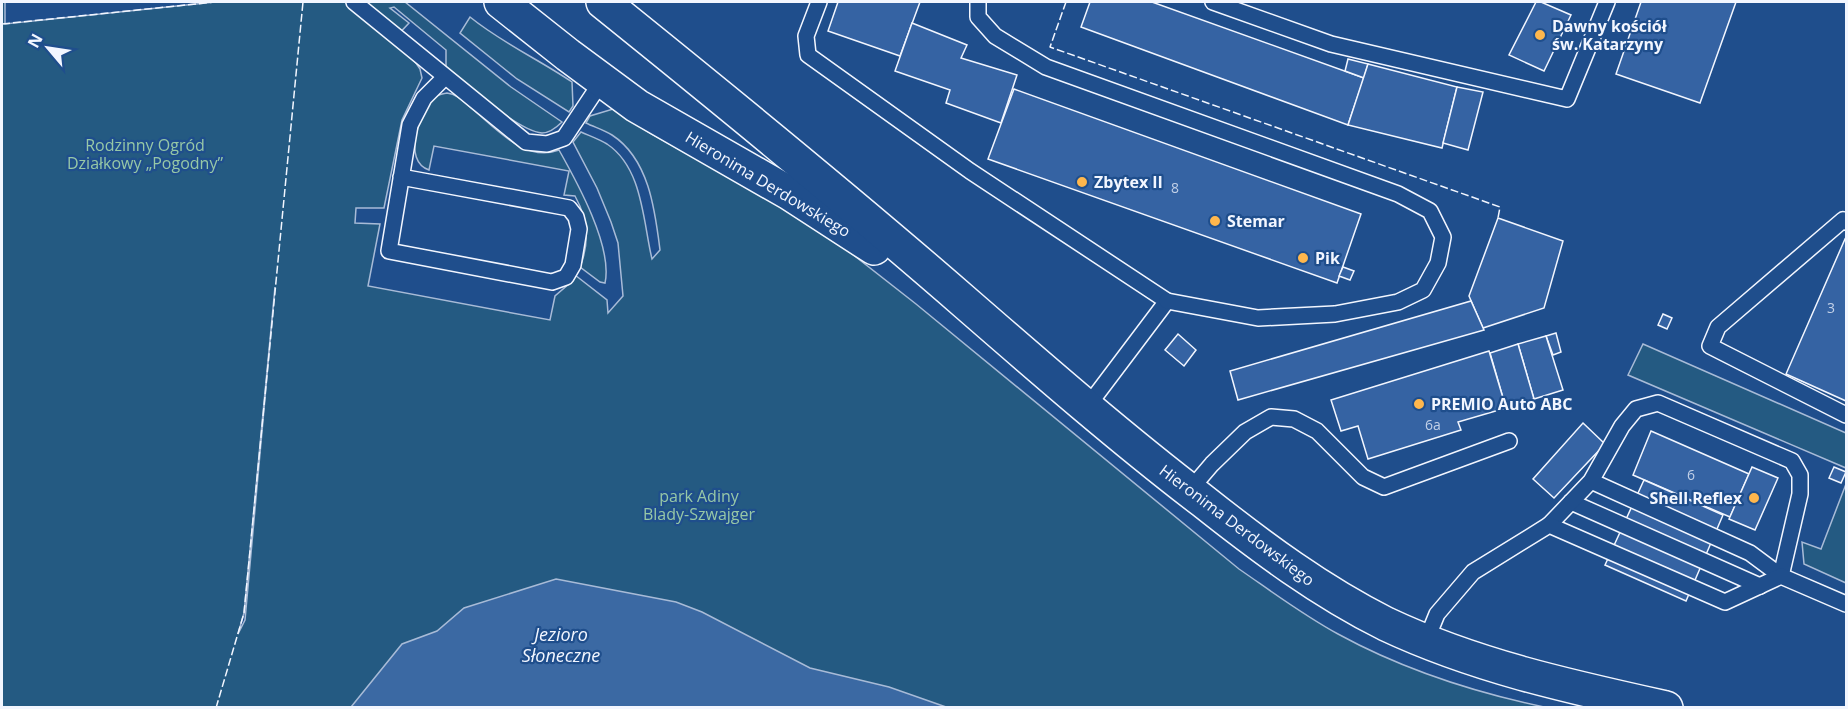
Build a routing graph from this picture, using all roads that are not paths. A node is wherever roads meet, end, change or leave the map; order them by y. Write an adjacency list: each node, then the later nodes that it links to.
1 (354, 2): 8 (lane)
2 (501, 2): 9 (main road, Hieronima Derdowskiego)
3 (603, 2): 13 (main road, Hieronima Derdowskiego)
4 (819, 2): 12 (lane)
5 (978, 2): 12 (lane)
6 (1213, 2): 7 (lane)
7 (1607, 2)
8 (445, 77): 9 (lane); 10 (lane)
9 (602, 81): 13 (main road, Hieronima Derdowskiego)
10 (401, 177): 10 (lane)
11 (1846, 222): 15 (lane)
12 (1167, 301): 14 (lane)
13 (1037, 365): 14 (main road, Hieronima Derdowskiego)
14 (1087, 407): 18 (main road, Hieronima Derdowskiego)
15 (1846, 415)
16 (1509, 441): 18 (lane)
17 (1591, 481): 19 (lane); 21 (lane); 21 (lane)
18 (1189, 491): 24 (main road, Hieronima Derdowskiego)
19 (1571, 502): 20 (lane); 22 (lane)
20 (1549, 525): 22 (lane); 24 (lane)
21 (1781, 576): 22 (lane); 23 (lane)
22 (1760, 586)
23 (1846, 604)
24 (1426, 641): 25 (main road, Hieronima Derdowskiego)
25 (1666, 708)

